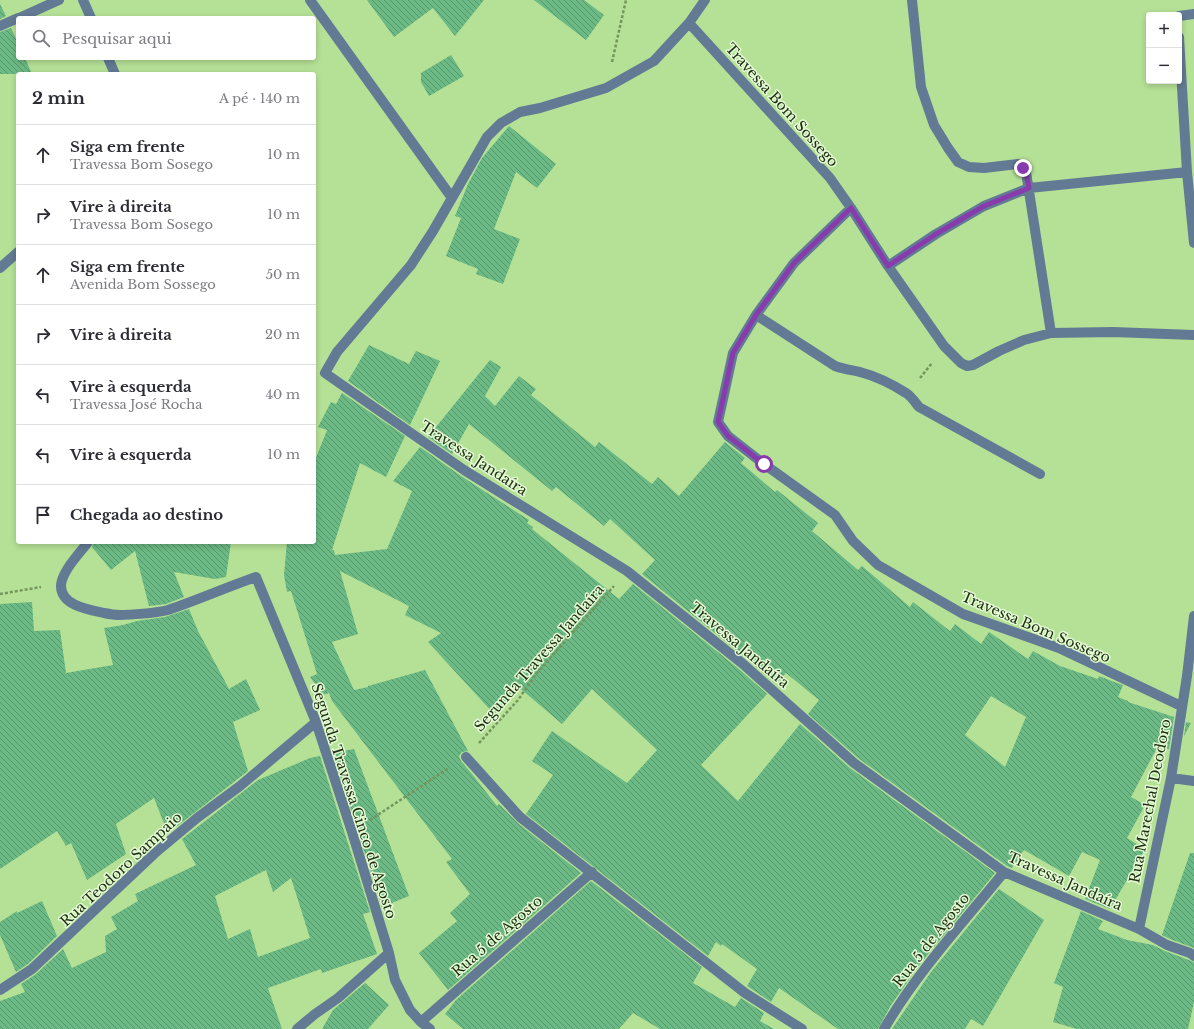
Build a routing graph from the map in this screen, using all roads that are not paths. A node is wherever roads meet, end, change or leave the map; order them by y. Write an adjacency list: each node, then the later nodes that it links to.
1 (59, 0): 7 (street)
2 (83, 0): 8 (street)
3 (310, 0): 18 (street)
4 (705, 0): 11 (street)
5 (912, 0): 17 (street)
6 (1194, 14): 9 (street)
7 (23, 16)
8 (90, 16)
9 (1182, 16)
10 (16, 19): 12 (street)
11 (690, 23): 18 (street); 19 (street, Travessa Bom Sossego)
12 (0, 26)
13 (1180, 48): 16 (street)
14 (109, 60): 15 (street)
15 (113, 72)
16 (1187, 172): 17 (street); 20 (street)
17 (1029, 188): 22 (street); 25 (street)
18 (452, 198): 37 (street, Travessa Jandaíra)
19 (851, 208): 22 (street, Travessa Bom Sossego); 24 (street, Travessa Bom Sossego)
20 (1194, 244)
21 (16, 254): 23 (street)
22 (888, 266): 25 (street, Travessa Bom Sossego)
23 (0, 268)
24 (756, 315): 27 (street); 31 (street, Travessa Bom Sossego)
25 (1051, 333): 26 (street, Travessa Bom Sossego)
26 (1194, 335)
27 (1040, 474)
28 (87, 544): 32 (street, Segunda Travessa Cinco de Agosto)
29 (1194, 616): 30 (street, Rua Marechal Deodoro)
30 (1190, 677): 31 (street, Rua Marechal Deodoro)
31 (1182, 706): 34 (street, Rua Marechal Deodoro)
32 (316, 722): 39 (street, Segunda Travessa Cinco de Agosto); 41 (street, Rua Teodoro Sampaio)
33 (466, 757): 36 (street)
34 (1171, 778): 35 (street); 38 (street, Rua Marechal Deodoro)
35 (1194, 781)
36 (592, 872): 42 (street, Rua 5 de Agosto); 45 (street)
37 (1004, 872): 38 (street, Travessa Jandaíra); 46 (street, Rua 5 de Agosto)
38 (1138, 929): 40 (street)
39 (389, 954): 42 (street, Segunda Travessa Cinco de Agosto); 43 (street)
40 (1194, 956)
41 (0, 990)
42 (421, 1022): 44 (street, Segunda Travessa Cinco de Agosto)
43 (297, 1029)
44 (430, 1029)
45 (802, 1029)
46 (884, 1029)

